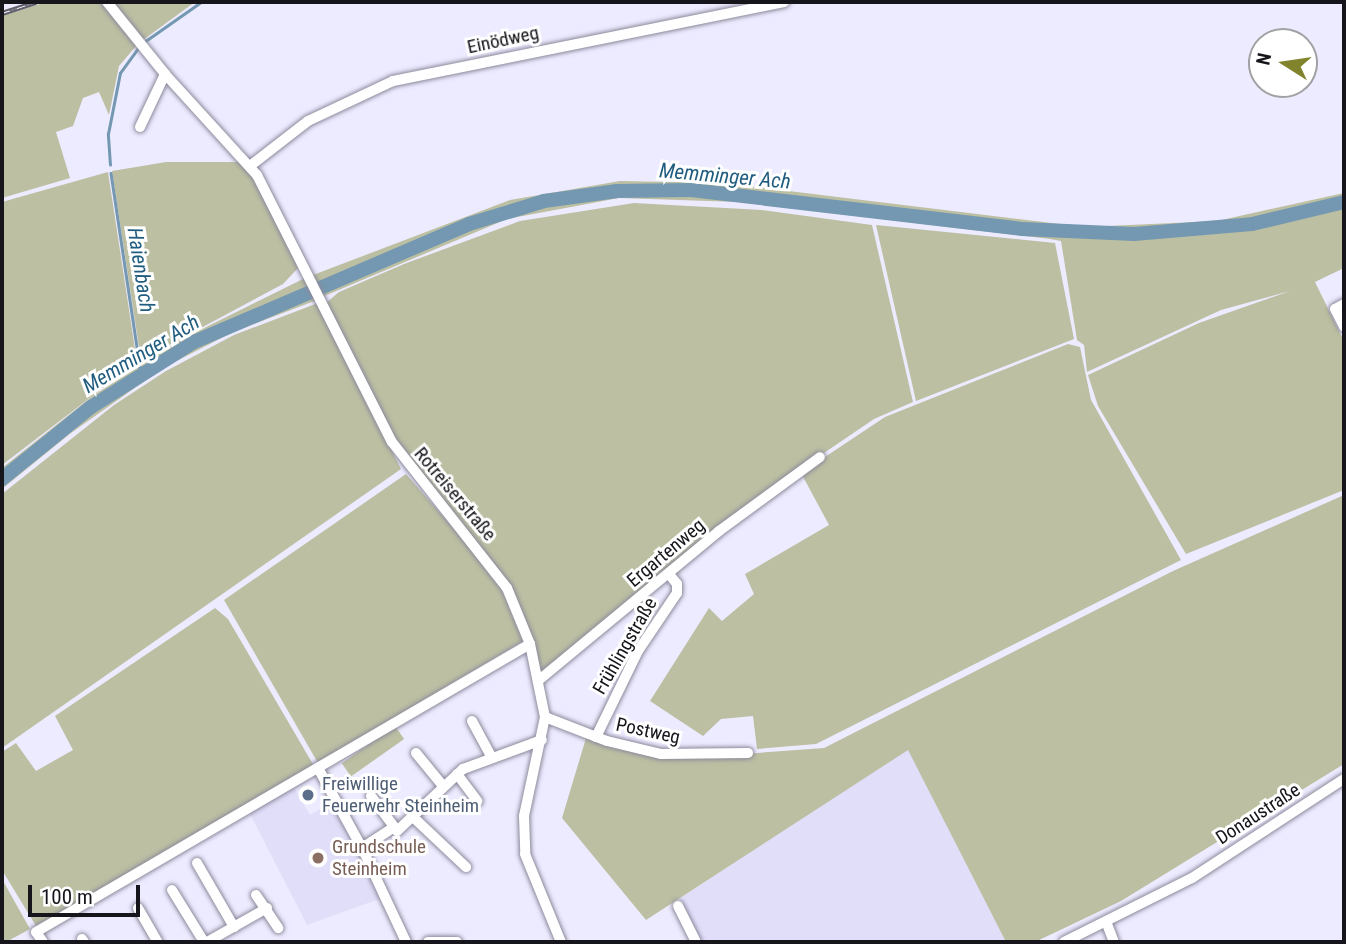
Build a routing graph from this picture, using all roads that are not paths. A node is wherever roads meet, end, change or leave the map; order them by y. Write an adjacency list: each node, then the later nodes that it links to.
1 (107, 2): 3 (street, Rotreiserstraße)
2 (785, 2): 5 (street, Einödweg)
3 (165, 74): 4 (street); 5 (street, Rotreiserstraße)
4 (141, 127)
5 (250, 166): 10 (street, Rotreiserstraße)
6 (1344, 304): 7 (street)
7 (1344, 327)
8 (820, 457): 9 (street, Ergartenweg)
9 (669, 574): 11 (street, Ergartenweg); 14 (street, Frühlingstraße)
10 (530, 644): 11 (street, Rotreiserstraße); 19 (street)
11 (539, 680): 12 (street, Rotreiserstraße)
12 (545, 717): 14 (street, Postweg); 15 (street, Rotreiserstraße)
13 (472, 721): 18 (street)
14 (596, 737): 17 (street, Postweg)
15 (542, 740): 18 (street); 44 (street, Rotreiserstraße)
16 (416, 753): 22 (street)
17 (748, 753)
18 (492, 758): 20 (street)
19 (318, 768): 27 (street); 38 (street)
20 (457, 774): 22 (street); 24 (street)
21 (1344, 779): 35 (street, Donaustraße)
22 (443, 786): 25 (street)
23 (371, 796): 26 (street)
24 (477, 801)
25 (413, 817): 26 (street); 29 (street)
26 (394, 827): 27 (street)
27 (362, 848): 41 (street)
28 (197, 863): 36 (street)
29 (466, 867)
30 (173, 890): 40 (street)
31 (256, 895): 34 (street)
32 (678, 906): 45 (street)
33 (138, 908): 39 (street)
34 (267, 908): 36 (street); 37 (street)
35 (1107, 924): 46 (street, Donaustraße); 47 (street)
36 (234, 927): 40 (street)
37 (278, 928)
38 (39, 937)
39 (159, 942)
40 (205, 942)
41 (406, 942)
42 (428, 942): 43 (street)
43 (457, 942)
44 (561, 942)
45 (696, 942)
46 (1064, 942)
47 (1114, 942)

